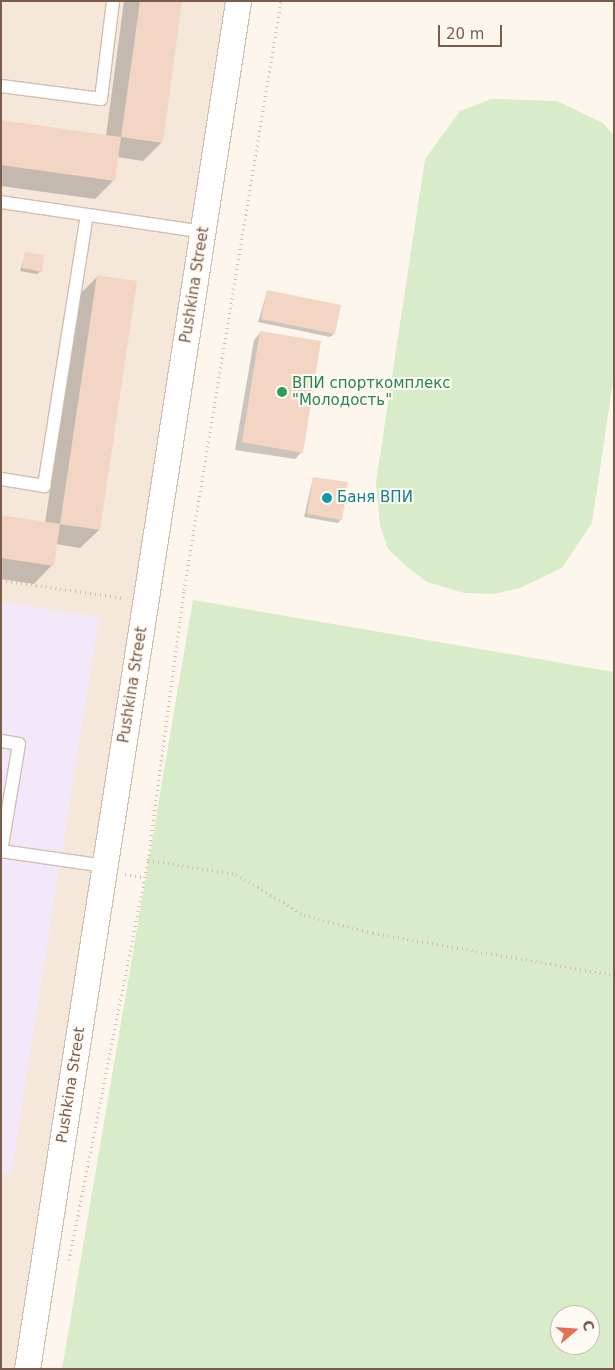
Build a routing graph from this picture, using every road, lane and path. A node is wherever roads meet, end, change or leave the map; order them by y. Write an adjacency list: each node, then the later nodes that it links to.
1 (113, 1): 4 (lane)
2 (238, 1): 7 (street, Pushkina Street)
3 (281, 1): 13 (path)
4 (1, 86)
5 (1, 202): 6 (lane)
6 (87, 216): 7 (lane); 8 (lane)
7 (203, 232): 14 (street, Pushkina Street)
8 (1, 479)
9 (1, 580): 10 (path)
10 (124, 598)
11 (1, 741): 12 (lane)
12 (1, 851): 14 (lane)
13 (148, 860): 15 (path); 16 (path)
14 (105, 866): 17 (street, Pushkina Street)
15 (614, 975)
16 (68, 1267)
17 (27, 1369)

